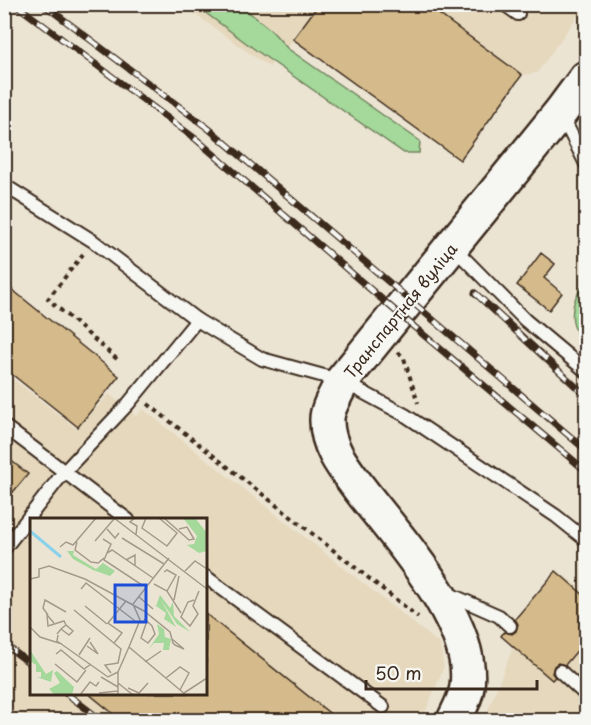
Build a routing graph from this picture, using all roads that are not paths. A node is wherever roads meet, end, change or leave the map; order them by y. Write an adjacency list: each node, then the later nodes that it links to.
1 (504, 4): 2 (lane)
2 (519, 14)
3 (586, 78): 4 (main road, Транспартная вуліца)
4 (560, 113): 5 (lane); 7 (main road, Транспартная вуліца)
5 (586, 164)
6 (4, 185): 8 (lane)
7 (452, 246): 9 (lane); 10 (main road, Транспартная вуліца)
8 (197, 320): 10 (lane); 12 (lane)
9 (586, 371)
10 (342, 381): 14 (lane); 17 (main road, Транспартная вуліца)
11 (4, 426): 12 (lane)
12 (64, 472): 13 (lane); 15 (lane)
13 (127, 518)
14 (586, 540)
15 (4, 549)
16 (207, 578): 21 (lane)
17 (435, 588): 18 (lane); 22 (main road, Транспартная вуліца)
18 (510, 626)
19 (560, 671): 20 (lane)
20 (586, 695)
21 (382, 707)
22 (454, 720)

